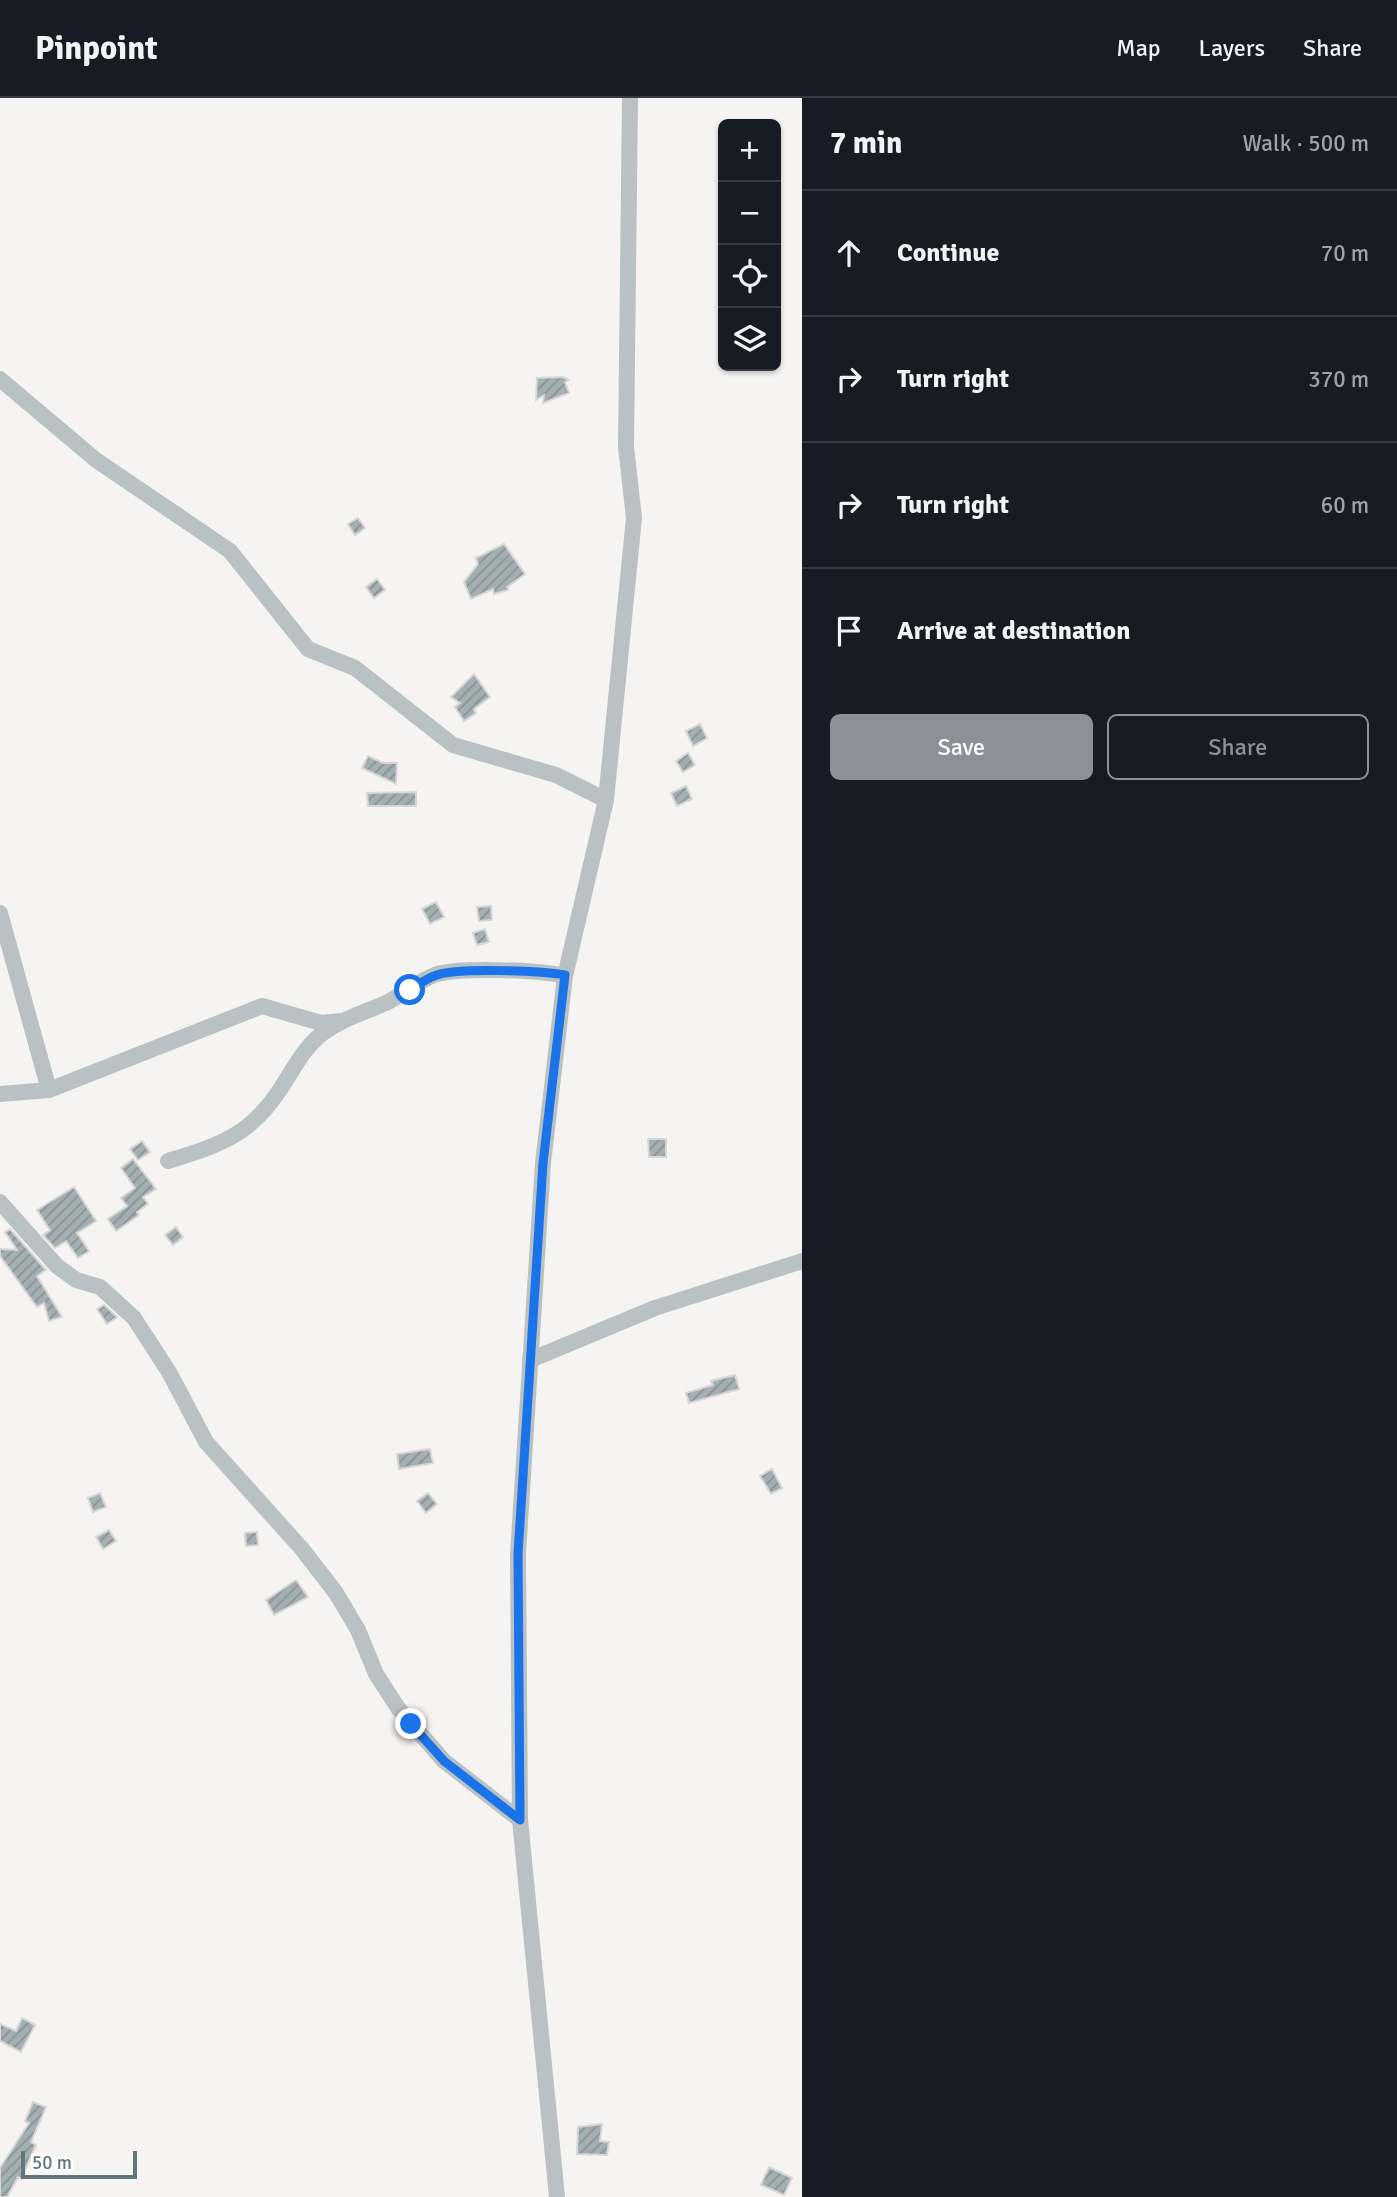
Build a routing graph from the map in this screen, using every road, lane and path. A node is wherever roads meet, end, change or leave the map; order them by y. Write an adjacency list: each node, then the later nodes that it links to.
1 (630, 98): 3 (street)
2 (0, 379): 3 (street)
3 (606, 800): 5 (street)
4 (0, 913): 7 (street)
5 (565, 975): 6 (street); 12 (street)
6 (343, 1021): 7 (street); 9 (street)
7 (49, 1090): 8 (street)
8 (0, 1094)
9 (168, 1161)
10 (0, 1202): 13 (street)
11 (802, 1261): 12 (street)
12 (530, 1360): 13 (street)
13 (520, 1820): 14 (street)
14 (557, 2197)

